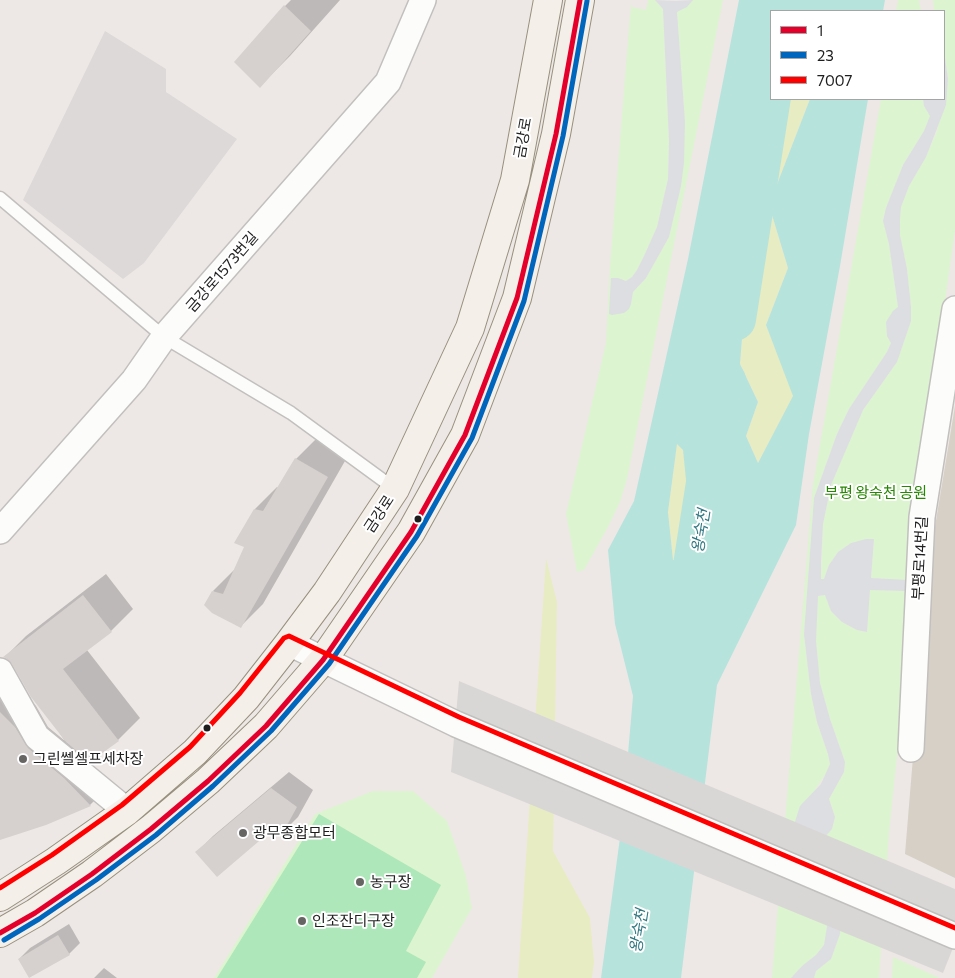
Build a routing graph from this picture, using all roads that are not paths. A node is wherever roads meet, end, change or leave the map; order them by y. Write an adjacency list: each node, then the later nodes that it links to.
1 (423, 0): 6 (street, 금강로1573번길)
2 (548, 0): 7 (main road, 금강로)
3 (580, 0): 10 (main road, 금강로)
4 (0, 198): 6 (lane)
5 (955, 310): 12 (street, 부평로14번길)
6 (164, 337): 7 (lane); 8 (street, 금강로1573번길)
7 (395, 489): 9 (main road, 금강로)
8 (0, 531)
9 (289, 643): 10 (street); 13 (main road, 금강로)
10 (322, 660): 15 (main road, 금강로); 16 (street)
11 (0, 671): 13 (street)
12 (911, 749)
13 (127, 811): 14 (main road, 금강로)
14 (0, 897)
15 (0, 933)
16 (955, 936)

